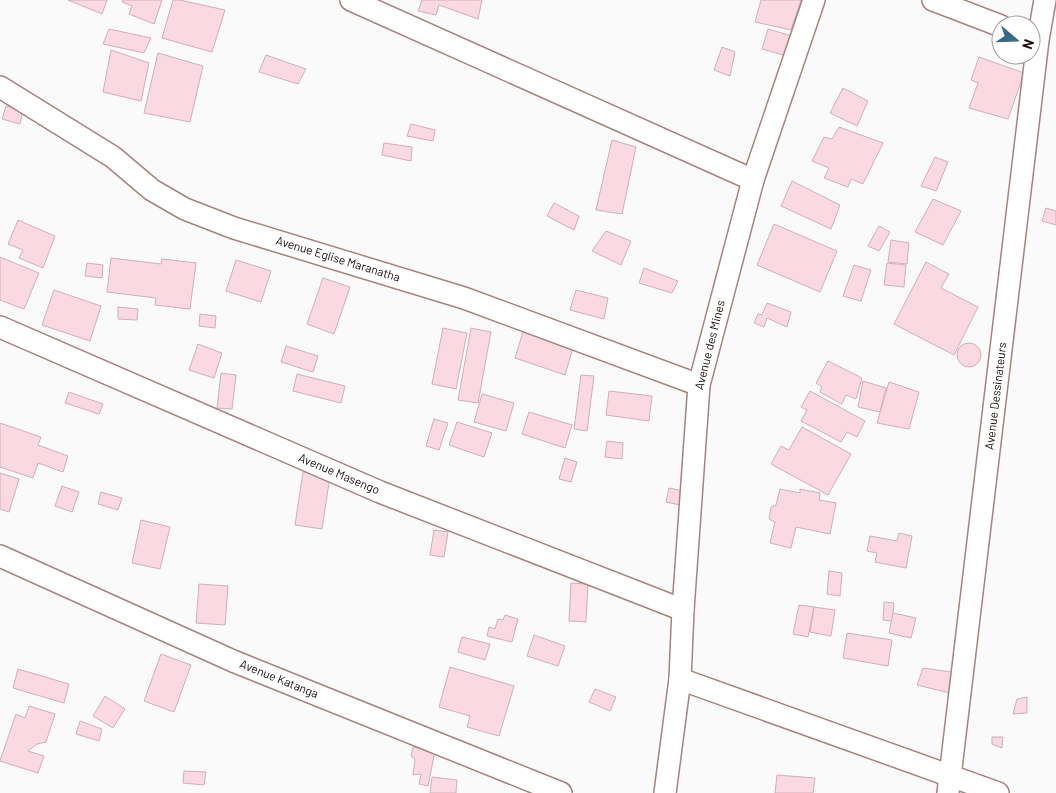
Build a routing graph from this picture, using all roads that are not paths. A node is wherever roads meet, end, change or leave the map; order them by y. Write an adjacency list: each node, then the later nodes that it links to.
1 (351, 0): 9 (street)
2 (814, 0): 9 (street, Avenue des Mines)
3 (933, 0): 6 (street)
4 (1045, 0): 5 (street, Avenue Dessinateurs)
5 (1041, 15)
6 (991, 22)
7 (1032, 65): 15 (street, Avenue Dessinateurs)
8 (0, 87): 11 (street, Avenue Eglise Maranatha)
9 (753, 180): 11 (street, Avenue des Mines)
10 (0, 327): 13 (street, Avenue Masengo)
11 (699, 386): 13 (street, Avenue des Mines)
12 (0, 556): 16 (street, Avenue Katanga)
13 (683, 610): 14 (street, Avenue des Mines)
14 (680, 679): 15 (street); 17 (street, Avenue des Mines)
15 (949, 784): 18 (street)
16 (561, 793)
17 (665, 793)
18 (998, 793)

